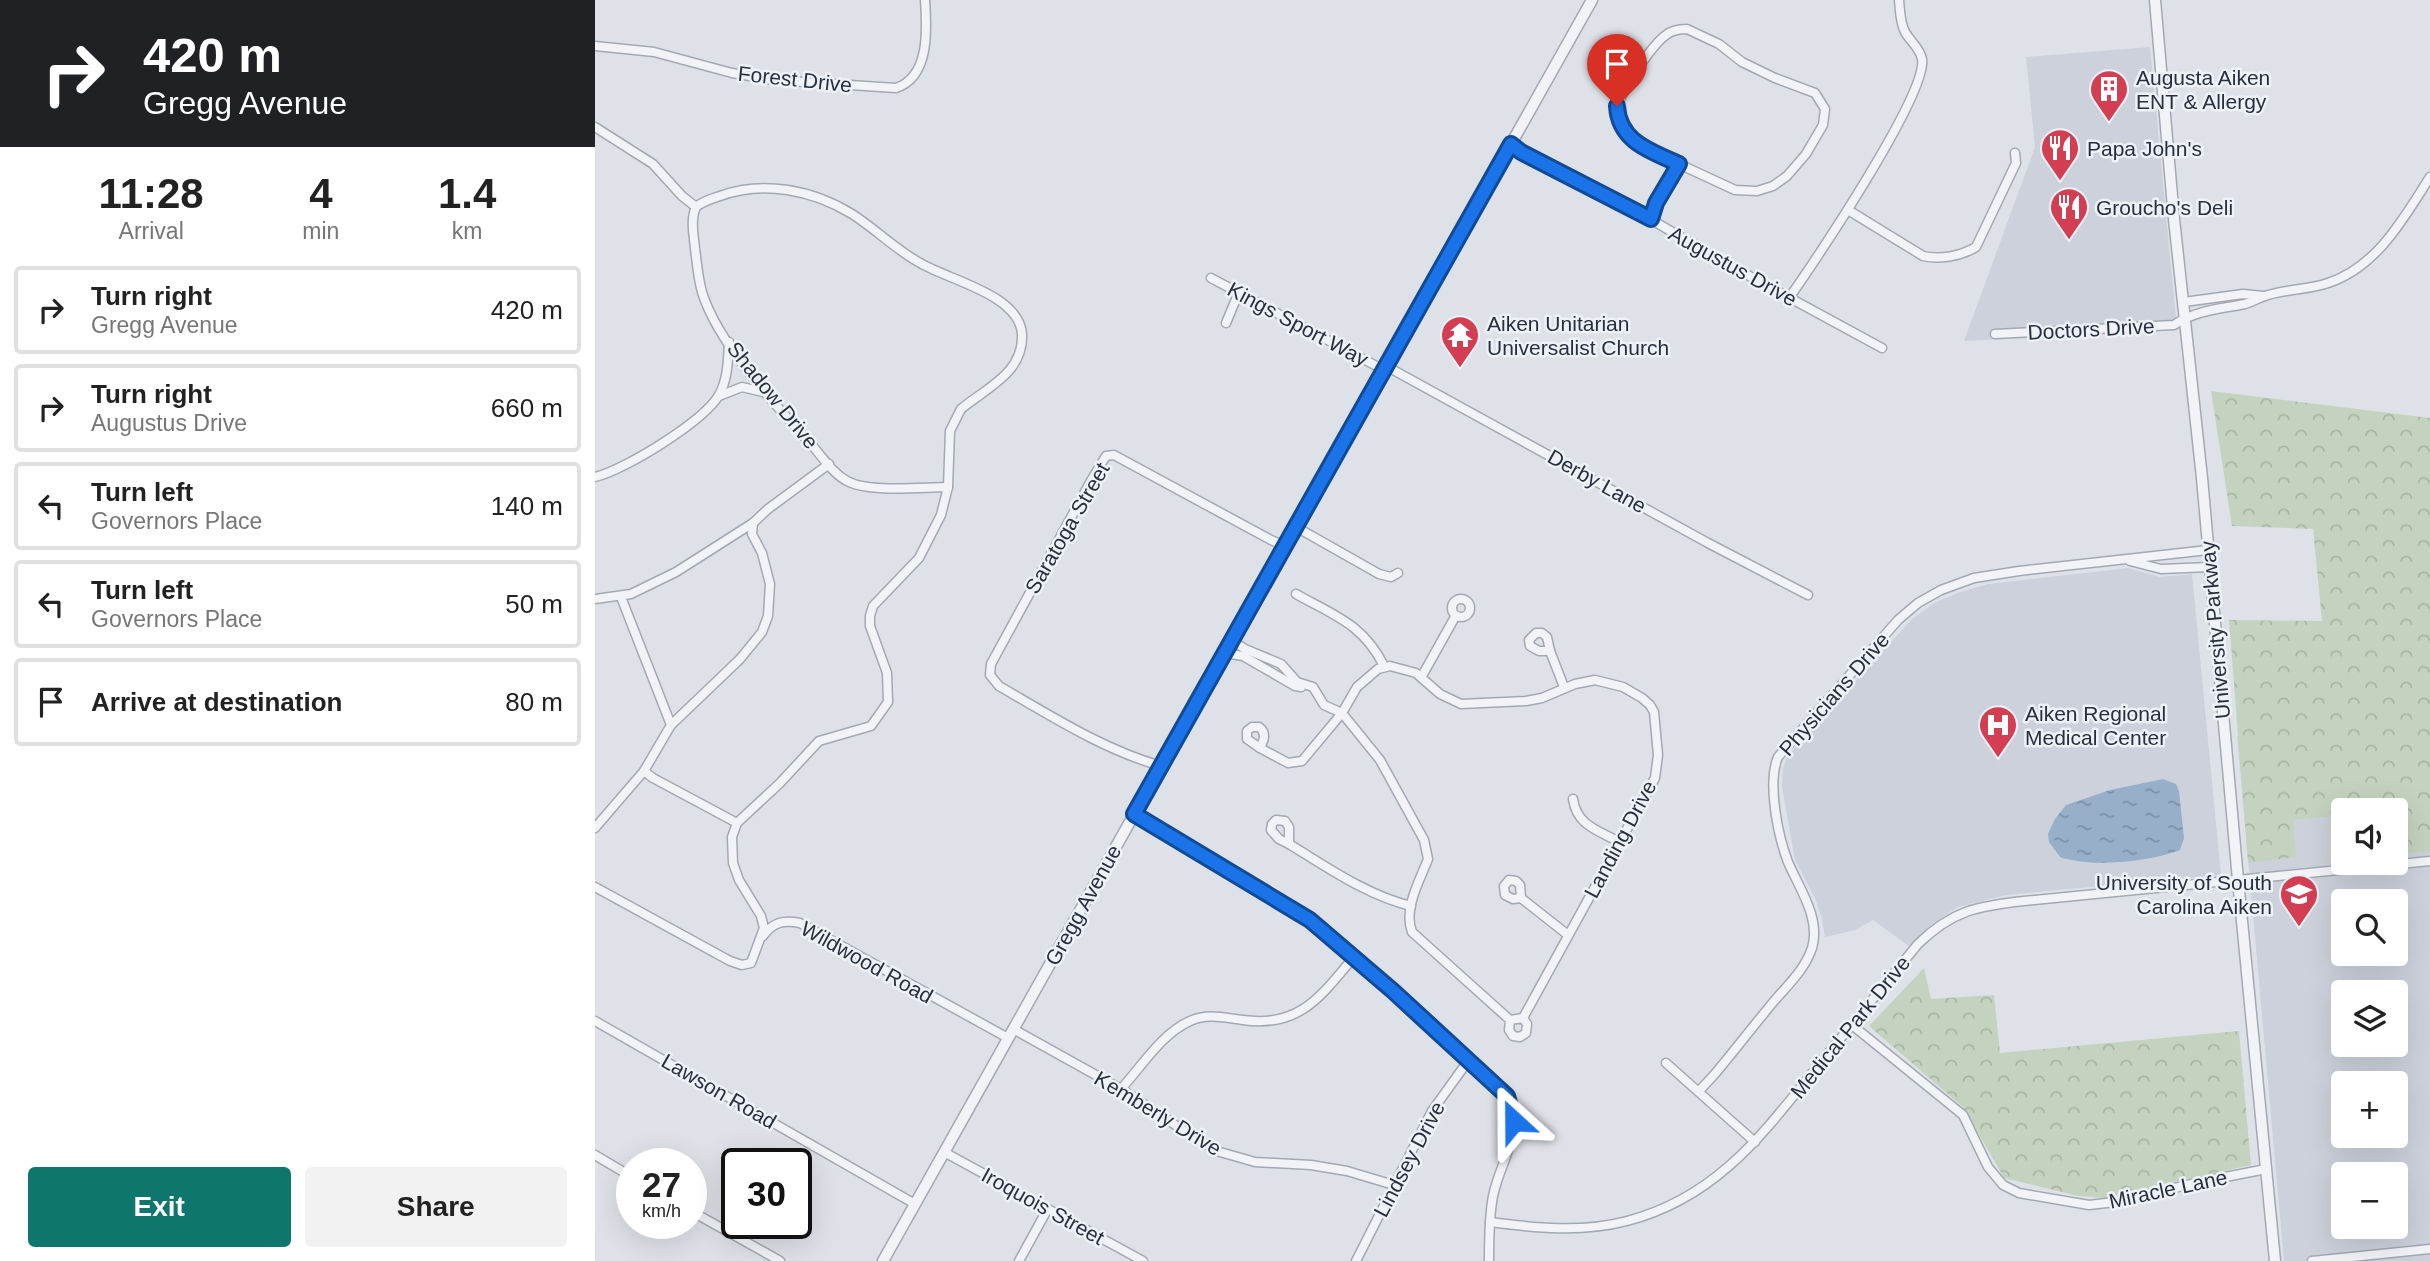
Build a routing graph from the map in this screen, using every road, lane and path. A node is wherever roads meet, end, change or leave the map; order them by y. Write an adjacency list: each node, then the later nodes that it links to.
1 (925, 0): 5 (street, Forest Drive)
2 (1592, 0): 7 (street, Gregg Avenue)
3 (1899, 0): 12 (street)
4 (2155, 0): 18 (street, University Parkway)
5 (595, 46)
6 (595, 127): 11 (street)
7 (1511, 144): 13 (street, Augustus Drive); 24 (street, Gregg Avenue)
8 (2015, 153): 12 (street)
9 (1679, 164): 9 (street); 13 (street)
10 (2430, 177): 16 (street)
11 (696, 207): 22 (street, Shadow Drive); 29 (street)
12 (1848, 210): 17 (street)
13 (1651, 219): 17 (street, Augustus Drive)
14 (1212, 278): 15 (street, Kings Sport Way)
15 (1239, 292): 20 (street); 24 (street, Kings Sport Way)
16 (2263, 296): 18 (street); 19 (street, Doctors Drive)
17 (1789, 298): 23 (street, Augustus Drive)
18 (2184, 302): 19 (street, University Parkway)
19 (2185, 317): 21 (street, Doctors Drive); 33 (street, University Parkway)
20 (1226, 323)
21 (1995, 334)
22 (729, 342): 25 (street, Shadow Drive); 26 (street)
23 (1882, 348)
24 (1385, 368): 31 (street, Gregg Avenue); 38 (street, Derby Lane)
25 (766, 393): 26 (street); 27 (street, Shadow Drive)
26 (719, 396): 28 (street)
27 (829, 464): 29 (street, Shadow Drive); 30 (street)
28 (595, 477)
29 (948, 486): 56 (street)
30 (753, 523): 39 (street); 50 (street)
31 (1296, 527): 32 (street, Gregg Avenue); 36 (street)
32 (1285, 546): 42 (street, Gregg Avenue); 52 (street, Saratoga Street)
33 (2208, 551): 34 (street, Physicians Drive); 35 (street, University Parkway)
34 (2127, 560): 35 (street, Physicians Drive); 76 (street, Physicians Drive)
35 (2210, 567): 61 (street, University Parkway)
36 (1398, 573)
37 (1296, 594): 45 (street)
38 (1808, 595)
39 (621, 597): 40 (street); 50 (street)
40 (595, 599)
41 (1455, 617): 46 (street)
42 (1232, 640): 44 (street, Gregg Avenue); 47 (street)
43 (1550, 651): 48 (street)
44 (1225, 653): 47 (street); 52 (street, Gregg Avenue)
45 (1384, 666): 46 (street, Landing Drive); 49 (street)
46 (1422, 677): 48 (street, Landing Drive)
47 (1313, 687): 49 (street)
48 (1564, 687): 58 (street, Landing Drive)
49 (1342, 713): 51 (street); 64 (street)
50 (671, 725): 53 (street)
51 (1260, 748)
52 (1161, 766): 55 (street, Gregg Avenue)
53 (644, 771): 56 (street); 57 (street)
54 (1573, 799): 58 (street)
55 (1134, 814): 67 (street); 72 (street, Gregg Avenue)
56 (737, 823): 66 (street)
57 (595, 828)
58 (1619, 842): 65 (street, Landing Drive)
59 (1289, 844): 64 (street)
60 (2430, 861): 61 (street, Medical Park Drive)
61 (2238, 880): 71 (street, Medical Park Drive); 81 (street, University Parkway)
62 (595, 887): 66 (street)
63 (1521, 898): 65 (street)
64 (1411, 906): 69 (street, Landing Drive)
65 (1567, 935): 68 (street, Landing Drive)
66 (761, 939): 72 (street, Wildwood Road)
67 (1353, 958): 73 (street); 75 (street)
68 (1524, 1018): 69 (street); 69 (street, Landing Drive)
69 (1510, 1020)
70 (595, 1021): 83 (street, Lawson Road)
71 (1852, 1025): 77 (street, Medical Park Drive); 81 (street, Miracle Lane)
72 (1010, 1034): 75 (street, Kemberly Drive); 78 (street, Gregg Avenue)
73 (1468, 1061): 82 (street, Lindsey Drive); 86 (street)
74 (1666, 1063): 76 (street)
75 (1121, 1089): 82 (street, Kemberly Drive)
76 (1699, 1091): 77 (street)
77 (1755, 1142): 86 (street, Medical Park Drive)
78 (944, 1152): 83 (street, Gregg Avenue); 84 (street, Iroquois Street)
79 (595, 1155): 80 (street)
80 (616, 1167)
81 (2266, 1170): 94 (street, University Parkway)
82 (1394, 1185): 92 (street, Lindsey Drive)
83 (915, 1204): 89 (street, Gregg Avenue)
84 (1047, 1210): 90 (street); 91 (street, Iroquois Street)
85 (707, 1220): 88 (street)
86 (1490, 1222): 93 (street)
87 (2430, 1249): 95 (street)
88 (780, 1261)
89 (883, 1261)
90 (1019, 1261)
91 (1143, 1261)
92 (1356, 1261)
93 (1489, 1261)
94 (2275, 1261)
95 (2312, 1261)

